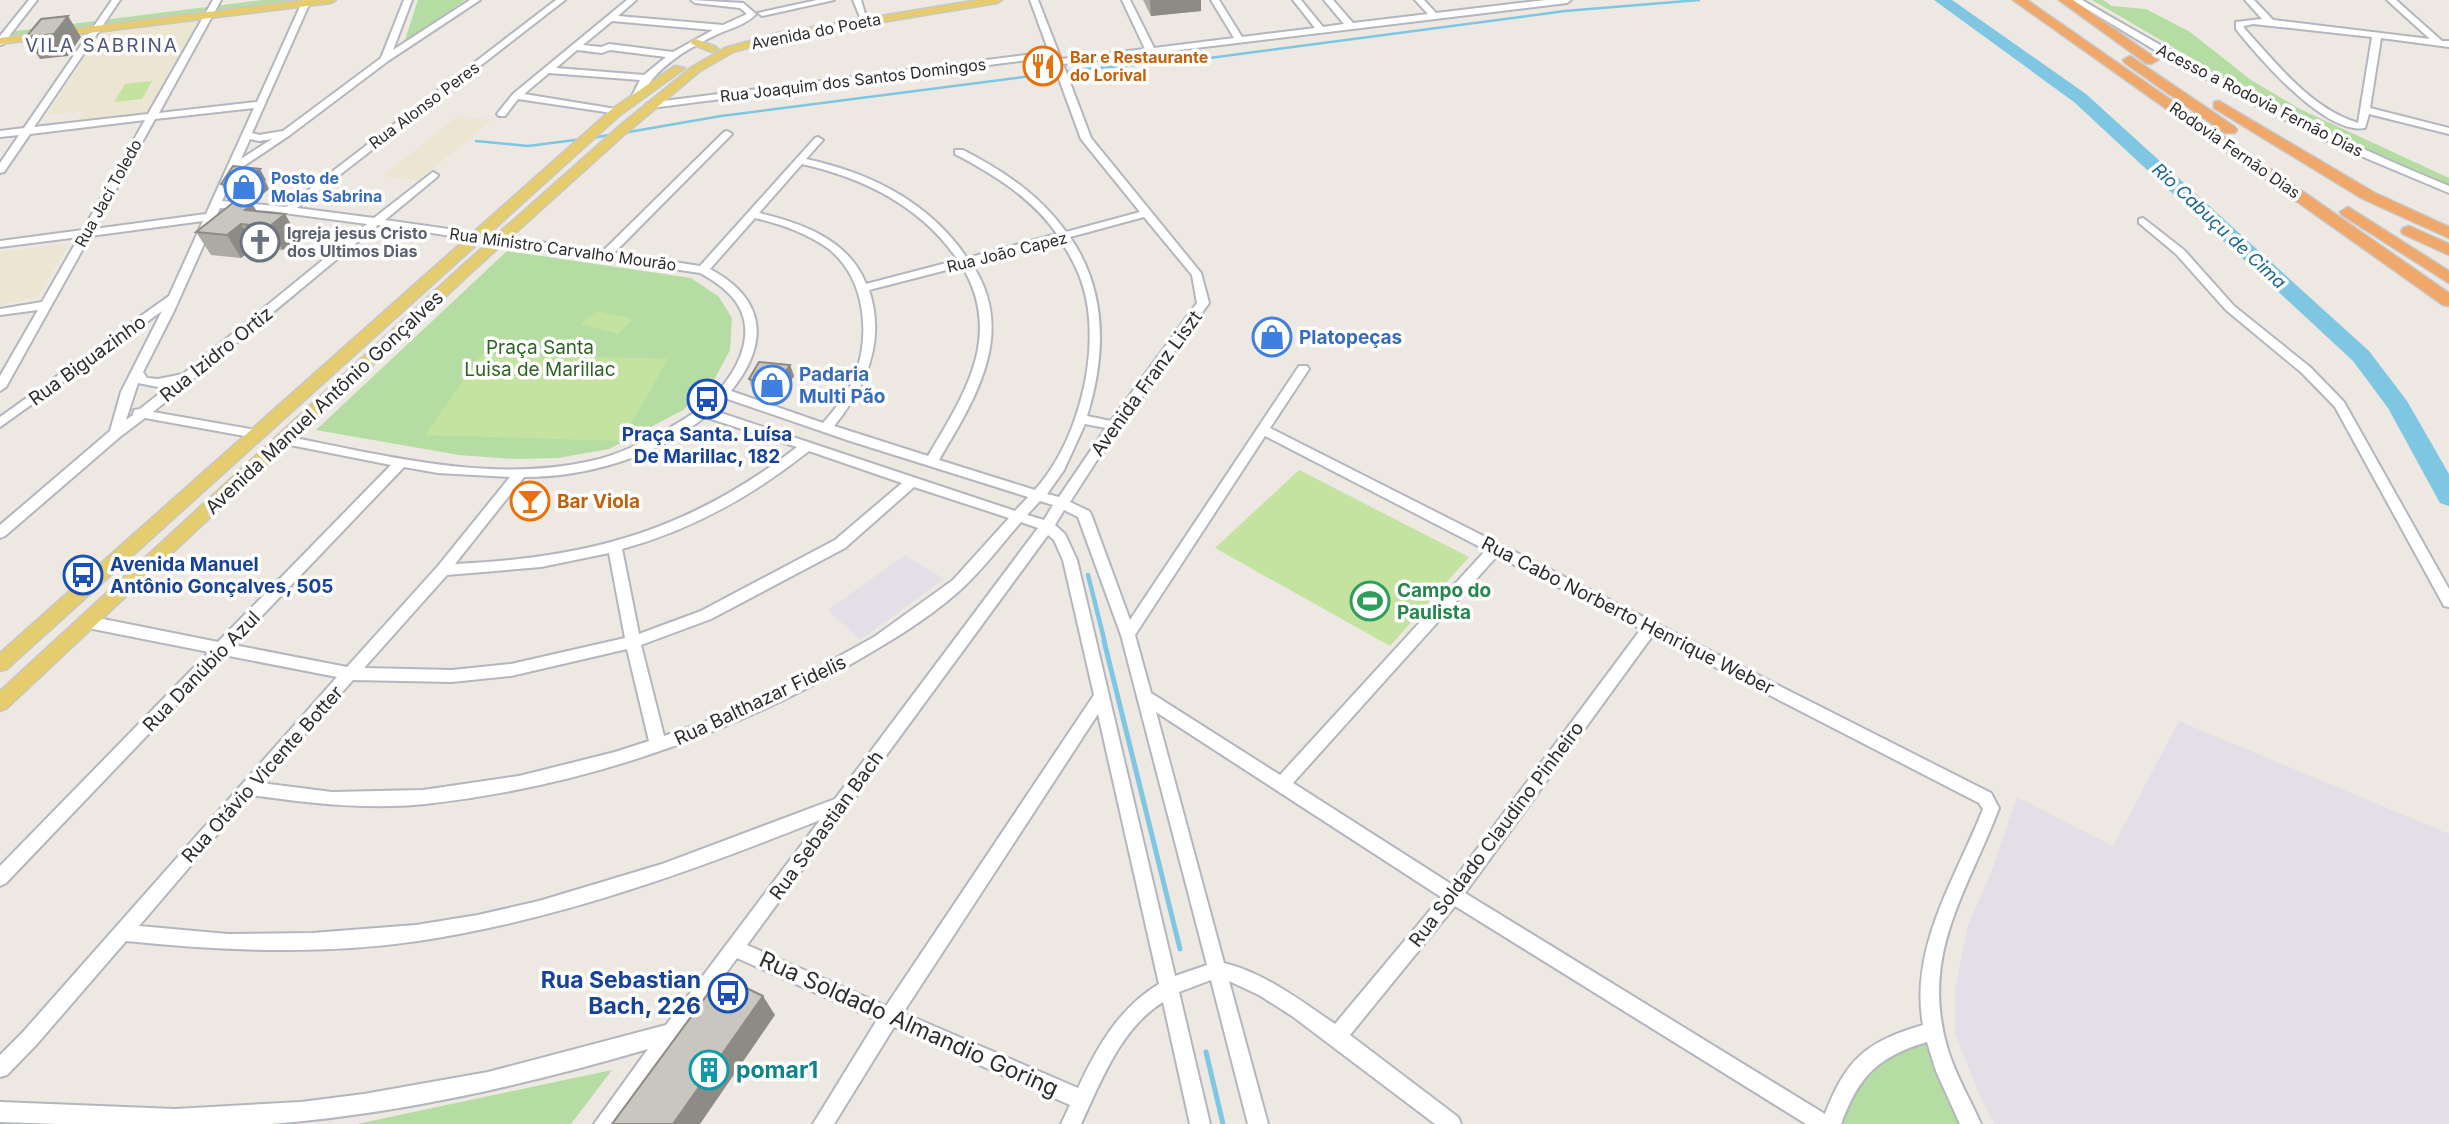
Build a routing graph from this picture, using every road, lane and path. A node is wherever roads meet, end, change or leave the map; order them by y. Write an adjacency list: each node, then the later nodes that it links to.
1 (33, 0): 40 (street)
2 (116, 0): 33 (street)
3 (244, 0): 27 (main road)
4 (331, 0): 28 (main road)
5 (408, 0): 51 (street)
6 (476, 0): 50 (street)
7 (561, 0): 84 (street, Rua Alonso Peres)
8 (632, 0): 35 (street)
9 (695, 0): 39 (street, Avenida do Poeta)
10 (830, 0): 30 (street, Avenida do Poeta)
11 (857, 0): 32 (street)
12 (955, 0): 32 (main road, Avenida do Poeta)
13 (997, 0): 61 (main road, Avenida do Poeta)
14 (1034, 0): 56 (street, Avenida Franz Liszt)
15 (1126, 0): 53 (street)
16 (1215, 0): 47 (street)
17 (1297, 0): 42 (street)
18 (1328, 0): 38 (street)
19 (1419, 0): 34 (street)
20 (1567, 0): 29 (street, Rua Joaquim dos Santos Domingos)
21 (2065, 0): 66 (highway)
22 (2076, 0): 82 (street, Acesso a Rodovia Fernão Dias)
23 (2249, 0): 36 (street)
24 (2391, 0): 49 (street)
25 (2020, 1): 81 (highway, Rodovia Fernão Dias)
26 (2044, 1): 100 (highway, Rodovia Fernão Dias)
27 (216, 2): 31 (street, Rua Jací Toledo); 33 (main road)
28 (307, 2): 31 (main road); 60 (street)
29 (1515, 3): 34 (street, Rua Joaquim dos Santos Domingos)
30 (762, 13)
31 (209, 15): 41 (main road); 65 (street, Rua Jací Toledo)
32 (863, 15): 52 (main road, Avenida do Poeta)
33 (104, 17): 40 (main road); 41 (street)
34 (1435, 17): 38 (street, Rua Joaquim dos Santos Domingos)
35 (610, 18): 37 (street); 48 (street)
36 (2270, 22): 44 (street); 62 (street)
37 (663, 25): 39 (street); 43 (street)
38 (1351, 27): 42 (street, Rua Joaquim dos Santos Domingos)
39 (723, 28): 43 (street, Avenida do Poeta)
40 (6, 29): 45 (street)
41 (97, 29): 45 (main road); 67 (street)
42 (1322, 31): 47 (street, Rua Joaquim dos Santos Domingos)
43 (710, 34): 46 (street, Avenida do Poeta)
44 (2377, 35): 49 (street); 62 (street)
45 (0, 41)
46 (695, 41): 52 (main road); 54 (street, Avenida do Poeta)
47 (1240, 41): 53 (street, Rua Joaquim dos Santos Domingos)
48 (578, 44): 54 (street); 57 (street)
49 (2445, 44)
50 (407, 45): 51 (street); 55 (street)
51 (390, 46): 55 (street)
52 (712, 49): 58 (main road, Avenida do Poeta)
53 (1151, 51): 56 (street, Rua Joaquim dos Santos Domingos)
54 (675, 55): 58 (street, Avenida do Poeta)
55 (385, 59): 69 (street)
56 (1058, 64): 61 (street, Rua Joaquim dos Santos Domingos); 86 (street, Avenida Franz Liszt)
57 (547, 70): 58 (street); 59 (street)
58 (640, 87): 63 (main road, Avenida do Poeta)
59 (516, 96): 63 (street); 64 (street)
60 (261, 103): 65 (street); 72 (street)
61 (651, 105): 77 (main road, Avenida Manuel Antônio Gonçalves)
62 (2365, 110): 68 (street)
63 (616, 112): 75 (main road, Avenida Manuel Antônio Gonçalves)
64 (502, 114)
65 (151, 117): 67 (street); 90 (street, Rua Jací Toledo)
66 (2254, 127): 91 (highway); 96 (highway)
67 (27, 131): 70 (street); 78 (street)
68 (2449, 131)
69 (287, 133): 72 (street); 79 (street)
70 (0, 134)
71 (727, 134): 97 (street)
72 (246, 135): 79 (street)
73 (818, 140): 76 (street)
74 (959, 152): 93 (street, Rua Balthazar Fidelis)
75 (566, 157): 77 (main road); 92 (main road, Avenida Manuel Antônio Gonçalves)
76 (800, 161): 85 (street); 98 (street)
77 (585, 164): 94 (main road, Avenida Manuel Antônio Gonçalves)
78 (0, 170)
79 (230, 171): 83 (street)
80 (433, 175): 89 (street, Rua Izidro Ortiz)
81 (2269, 175): 103 (highway, Rodovia Fernão Dias); 106 (highway)
82 (2449, 190)
83 (215, 204): 84 (street, Rua Ministro Carvalho Mourão); 87 (street)
84 (287, 211): 89 (street, Rua Ministro Carvalho Mourão)
85 (752, 214): 99 (street); 101 (street)
86 (1148, 214): 93 (street, Rua João Capez); 119 (street, Avenida Franz Liszt)
87 (208, 217): 90 (street); 102 (street)
88 (2143, 221): 138 (street)
89 (378, 223): 92 (street, Rua Ministro Carvalho Mourão); 111 (street, Rua Izidro Ortiz)
90 (87, 233): 95 (street); 104 (street, Rua Jací Toledo)
91 (2449, 233)
92 (476, 235): 94 (street, Rua Ministro Carvalho Mourão); 123 (main road, Avenida Manuel Antônio Gonçalves)
93 (1065, 237): 98 (street, Rua João Capez); 118 (street, Rua Balthazar Fidelis)
94 (500, 239): 97 (street, Rua Ministro Carvalho Mourão); 124 (main road, Avenida Manuel Antônio Gonçalves)
95 (0, 244)
96 (2449, 250)
97 (606, 255): 99 (street, Rua Ministro Carvalho Mourão)
98 (967, 261): 101 (street, Rua João Capez); 127 (street)
99 (703, 270): 113 (street)
100 (2449, 278)
101 (865, 288): 120 (street)
102 (173, 298): 107 (street, Rua Biguazinho); 108 (street)
103 (2449, 301)
104 (45, 305): 105 (street); 112 (street, Rua Jací Toledo)
105 (0, 312)
106 (2449, 318)
107 (137, 324): 108 (street); 117 (street, Rua Biguazinho)
108 (160, 327): 110 (street)
109 (1303, 369): 121 (street)
110 (138, 374): 111 (street); 114 (street)
111 (188, 378): 116 (street, Rua Izidro Ortiz)
112 (0, 386)
113 (723, 393): 115 (street); 120 (street)
114 (123, 409): 116 (street); 122 (street)
115 (704, 412): 125 (street); 128 (street)
116 (142, 414): 122 (street, Rua Izidro Ortiz); 123 (street)
117 (4, 419)
118 (1080, 419): 119 (street); 130 (street, Rua Balthazar Fidelis)
119 (1115, 426): 131 (street, Avenida Franz Liszt)
120 (826, 428): 127 (street)
121 (1264, 430): 136 (street, Rua Cabo Norberto Henrique Weber); 141 (street)
122 (116, 433): 134 (street, Rua Izidro Ortiz)
123 (256, 434): 144 (main road, Avenida Manuel Antônio Gonçalves)
124 (285, 440): 126 (street); 139 (main road, Avenida Manuel Antônio Gonçalves)
125 (806, 447): 129 (street); 135 (street)
126 (401, 462): 128 (street); 143 (street, Rua Danúbio Azul)
127 (931, 462): 130 (street)
128 (518, 476): 137 (street, Rua Otávio Vicente Botter)
129 (911, 482): 132 (street); 142 (street)
130 (1036, 496): 131 (street); 132 (street, Rua Balthazar Fidelis)
131 (1061, 503): 133 (street, Avenida Franz Liszt); 141 (street)
132 (1017, 517): 133 (street); 149 (street, Rua Balthazar Fidelis)
133 (1047, 526): 147 (street); 152 (street, Rua Sebastian Bach)
134 (0, 533)
135 (615, 548): 137 (street); 142 (street)
136 (1496, 548): 140 (street, Rua Cabo Norberto Henrique Weber); 150 (street)
137 (443, 570): 145 (street, Rua Otávio Vicente Botter)
138 (2449, 602)
139 (88, 622): 143 (street); 148 (main road, Avenida Manuel Antônio Gonçalves)
140 (1651, 627): 154 (street, Rua Soldado Claudino Pinheiro); 160 (street, Rua Cabo Norberto Henrique Weber)
141 (1128, 635): 146 (street)
142 (633, 642): 145 (street); 149 (street)
143 (224, 649): 145 (street); 153 (street, Rua Danúbio Azul)
144 (0, 664)
145 (351, 674): 151 (street, Rua Otávio Vicente Botter)
146 (1144, 696): 150 (street); 157 (street)
147 (1100, 698): 158 (street); 159 (street)
148 (0, 703)
149 (658, 745): 151 (street, Rua Balthazar Fidelis)
150 (1281, 785): 154 (street)
151 (247, 788): 155 (street, Rua Otávio Vicente Botter)
152 (840, 804): 155 (street); 156 (street, Rua Sebastian Bach)
153 (0, 878)
154 (1453, 895): 162 (street, Rua Soldado Claudino Pinheiro); 172 (street)
155 (121, 932): 163 (street, Rua Otávio Vicente Botter)
156 (736, 948): 159 (street, Rua Soldado Almandio Goring); 161 (street, Rua Sebastian Bach)
157 (1217, 970): 158 (street); 162 (street); 170 (street)
158 (1168, 988): 164 (street); 169 (street)
159 (890, 1016): 164 (street, Rua Soldado Almandio Goring); 167 (street)
160 (1933, 1031): 173 (street); 174 (street)
161 (671, 1033): 165 (street); 166 (street, Rua Sebastian Bach)
162 (1337, 1037): 171 (street)
163 (0, 1068)
164 (1082, 1100): 168 (street)
165 (0, 1112)
166 (604, 1124)
167 (823, 1124)
168 (1071, 1124)
169 (1200, 1124)
170 (1258, 1124)
171 (1451, 1124)
172 (1824, 1124)
173 (1831, 1124)
174 (1971, 1124)

